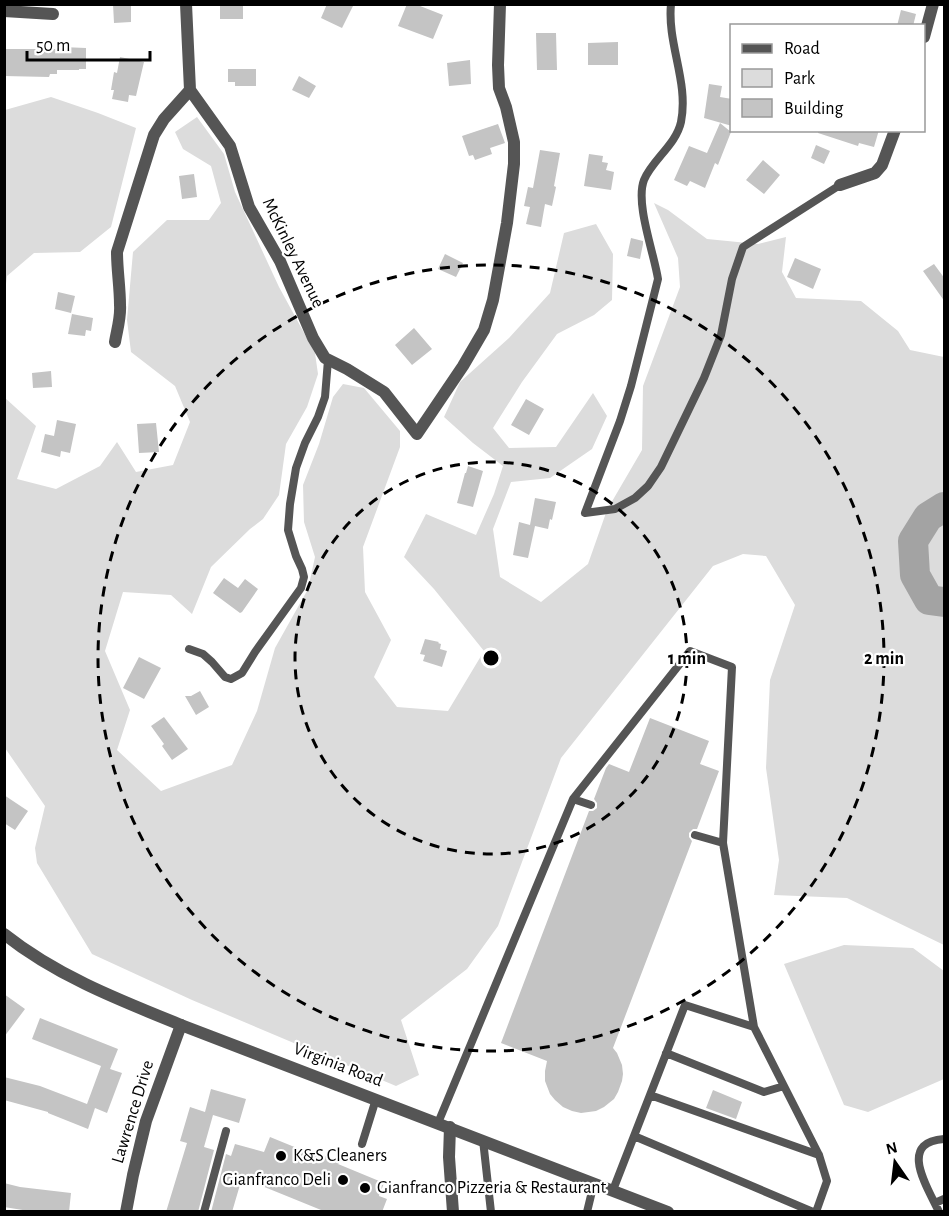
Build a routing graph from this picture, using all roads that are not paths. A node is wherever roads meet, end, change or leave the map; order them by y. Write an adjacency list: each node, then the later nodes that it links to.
1 (186, 4): 8 (street)
2 (500, 4): 12 (street, McKinley Avenue)
3 (671, 4): 10 (lane)
4 (933, 4): 7 (street)
5 (4, 11): 6 (street)
6 (53, 14)
7 (925, 33)
8 (190, 90): 11 (street); 12 (street, McKinley Avenue)
9 (894, 132): 10 (street)
10 (840, 185)
11 (115, 342)
12 (328, 360): 13 (lane)
13 (189, 649)
14 (573, 799): 15 (lane); 17 (lane); 25 (lane)
15 (591, 805)
16 (694, 835): 17 (lane)
17 (723, 843): 20 (lane)
18 (4, 934): 19 (street, Virginia Road)
19 (181, 1025): 24 (street, Virginia Road); 36 (street, Lawrence Drive)
20 (754, 1028): 21 (lane); 22 (lane)
21 (666, 1053): 22 (lane); 23 (lane)
22 (784, 1086): 31 (lane)
23 (650, 1095): 27 (lane); 31 (lane)
24 (376, 1099): 25 (street, Virginia Road); 30 (lane)
25 (444, 1125): 29 (street, Virginia Road); 38 (street)
26 (226, 1131): 37 (lane)
27 (634, 1136): 33 (lane); 42 (lane)
28 (945, 1138): 35 (lane)
29 (483, 1140): 32 (street, Virginia Road); 39 (lane)
30 (362, 1144)
31 (819, 1155): 42 (lane)
32 (594, 1183): 33 (street, Virginia Road); 40 (lane)
33 (612, 1190): 41 (street, Virginia Road)
34 (945, 1198): 35 (lane)
35 (935, 1203): 43 (lane)
36 (126, 1212)
37 (204, 1212)
38 (453, 1212)
39 (491, 1212)
40 (587, 1212)
41 (668, 1212)
42 (815, 1212)
43 (939, 1212)

